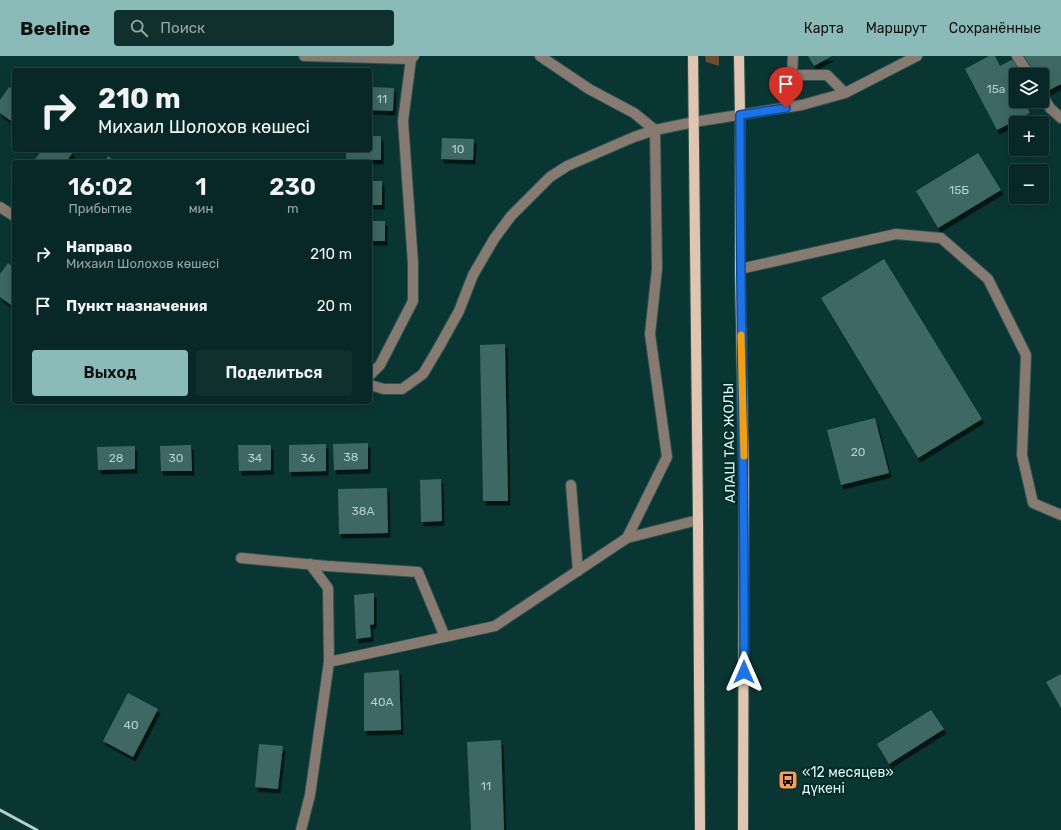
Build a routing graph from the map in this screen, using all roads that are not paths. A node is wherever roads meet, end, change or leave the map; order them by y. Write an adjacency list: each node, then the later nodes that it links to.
1 (304, 56): 8 (street)
2 (540, 56): 15 (street)
3 (693, 56): 14 (main road)
4 (739, 56): 12 (main road, АЛАШ ТАС ЖОЛЫ)
5 (793, 56): 10 (street)
6 (917, 56): 10 (street)
7 (1017, 56): 9 (street)
8 (412, 57): 19 (street)
9 (1025, 68)
10 (845, 93): 12 (street)
11 (1049, 106): 13 (street)
12 (740, 115): 14 (street); 18 (main road, АЛАШ ТАС ЖОЛЫ)
13 (1061, 118)
14 (694, 122): 15 (street); 23 (main road)
15 (655, 130): 20 (street); 24 (street)
16 (0, 207): 17 (street)
17 (12, 215)
18 (740, 269): 22 (street); 32 (main road, АЛАШ ТАС ЖОЛЫ)
19 (372, 373)
20 (372, 386)
21 (571, 485): 27 (street)
22 (1061, 515)
23 (698, 520): 24 (street); 31 (main road)
24 (627, 538): 27 (street)
25 (241, 558): 26 (street)
26 (310, 564): 28 (street); 29 (street)
27 (578, 571): 28 (street)
28 (445, 637): 29 (street)
29 (329, 662): 30 (street)
30 (301, 830)
31 (700, 830)
32 (743, 830)

